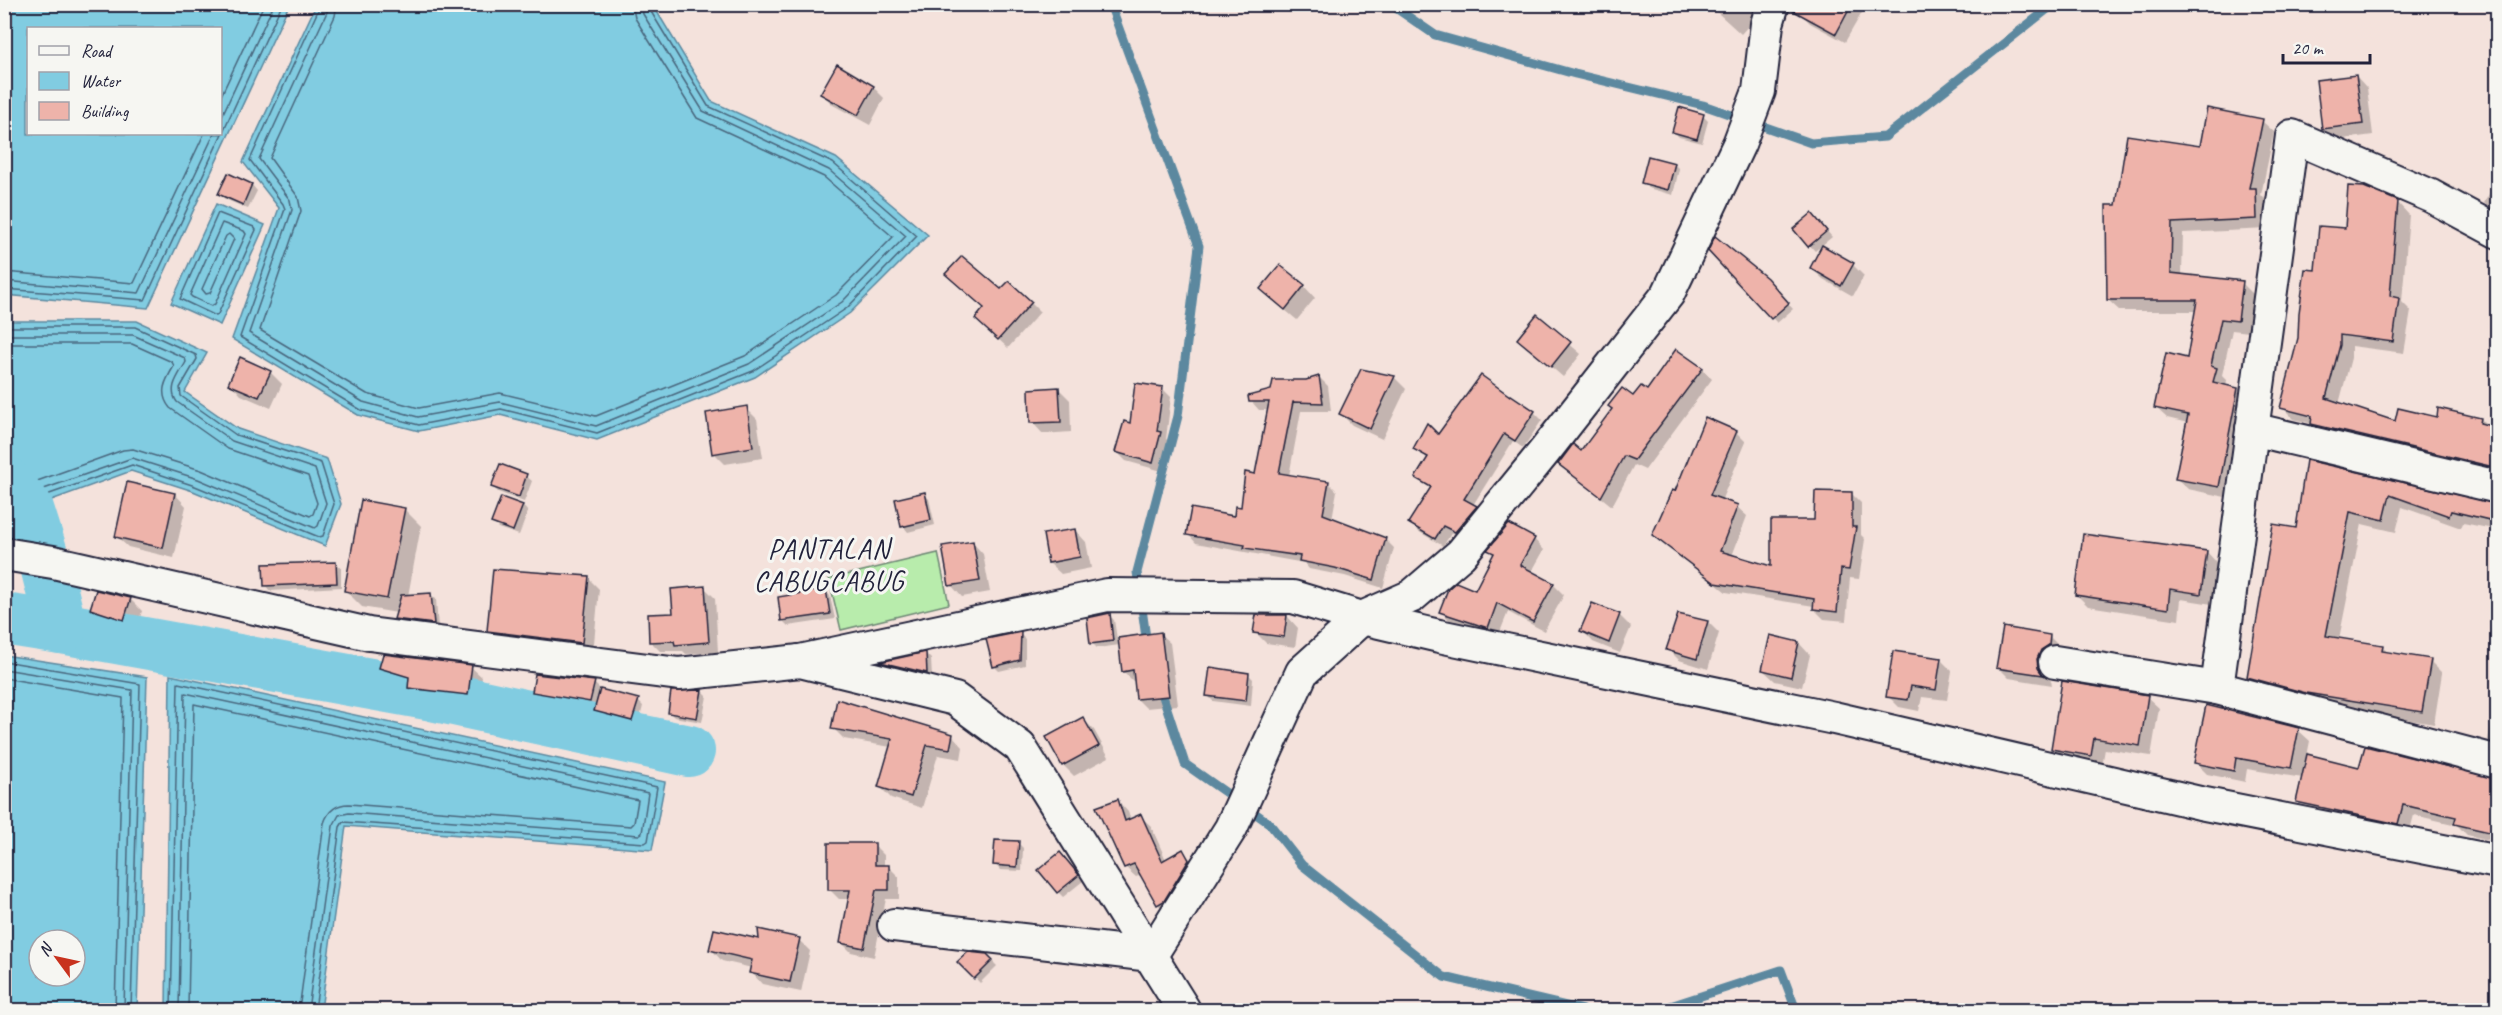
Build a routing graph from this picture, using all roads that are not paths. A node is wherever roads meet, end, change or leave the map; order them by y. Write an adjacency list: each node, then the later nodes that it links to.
1 (1773, 4): 6 (street)
2 (2498, 232): 3 (street)
3 (2252, 429): 4 (street); 9 (street)
4 (2498, 487)
5 (10, 554): 7 (street)
6 (1362, 618): 7 (street); 11 (street); 13 (street)
7 (800, 661): 13 (street)
8 (2055, 662): 9 (street)
9 (2217, 688): 10 (street)
10 (2498, 762)
11 (2498, 861)
12 (894, 925): 13 (street)
13 (1151, 954): 14 (street)
14 (1184, 1011)

